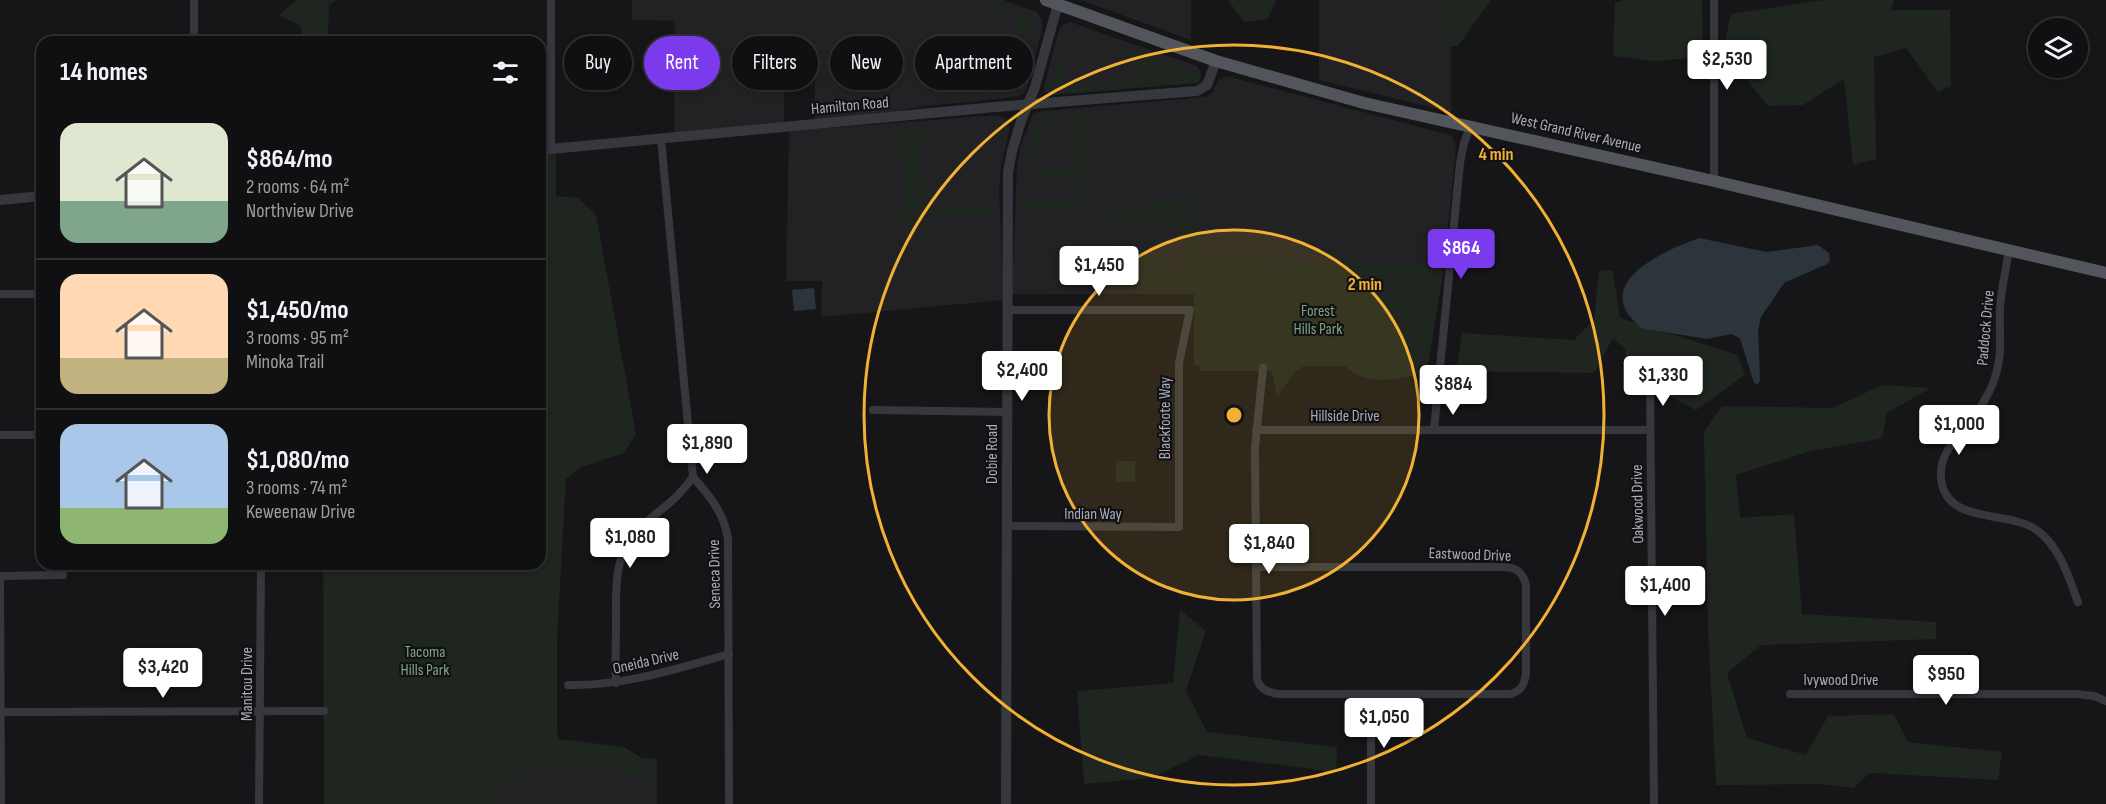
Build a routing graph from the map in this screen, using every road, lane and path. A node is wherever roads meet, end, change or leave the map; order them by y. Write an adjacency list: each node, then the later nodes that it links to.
1 (194, 0): 5 (street)
2 (551, 0): 10 (street)
3 (1714, 0): 11 (street)
4 (1054, 1): 6 (main road, West Grand River Avenue); 7 (street, Dobie Road)
5 (194, 36)
6 (1216, 61): 7 (street, Hamilton Road); 8 (main road, West Grand River Avenue)
7 (1028, 104): 9 (street, Hamilton Road); 18 (street, Dobie Road)
8 (1470, 127): 11 (main road, West Grand River Avenue); 23 (street)
9 (661, 139): 10 (street, Hamilton Road); 28 (street)
10 (546, 150)
11 (1714, 181): 14 (main road, West Grand River Avenue)
12 (36, 197): 13 (street)
13 (0, 200)
14 (2009, 250): 15 (main road, West Grand River Avenue); 35 (street, Paddock Drive)
15 (2106, 273)
16 (0, 294): 17 (street)
17 (36, 294)
18 (1008, 310): 22 (street, Dobie Road); 30 (street, Blackfoote Way)
19 (1263, 368): 24 (street)
20 (1650, 385): 25 (street, Oakwood Drive)
21 (873, 410): 22 (street)
22 (1008, 412): 29 (street, Dobie Road)
23 (1434, 429): 24 (street, Hillside Drive); 25 (street, Hillside Drive)
24 (1256, 430): 31 (street)
25 (1650, 430): 50 (street, Oakwood Drive)
26 (0, 435): 27 (street)
27 (36, 435)
28 (693, 477): 36 (street, Seneca Drive); 37 (street)
29 (1007, 526): 30 (street, Indian Way); 48 (street, Dobie Road)
30 (1179, 527)
31 (1256, 567): 39 (street); 39 (street, Eastwood Drive)
32 (261, 570): 42 (street, Manitou Drive)
33 (63, 575): 34 (street)
34 (0, 577): 44 (street)
35 (2078, 602)
36 (729, 654): 37 (street, Oneida Drive); 47 (street, Seneca Drive)
37 (616, 683): 38 (street, Oneida Drive)
38 (568, 686)
39 (1371, 694): 49 (street)
40 (1790, 694): 41 (street, Ivywood Drive)
41 (2106, 701)
42 (260, 711): 43 (street); 44 (street); 46 (street, Manitou Drive)
43 (324, 711)
44 (2, 712): 45 (street)
45 (1, 804)
46 (259, 804)
47 (729, 804)
48 (1006, 804)
49 (1371, 804)
50 (1654, 804)

